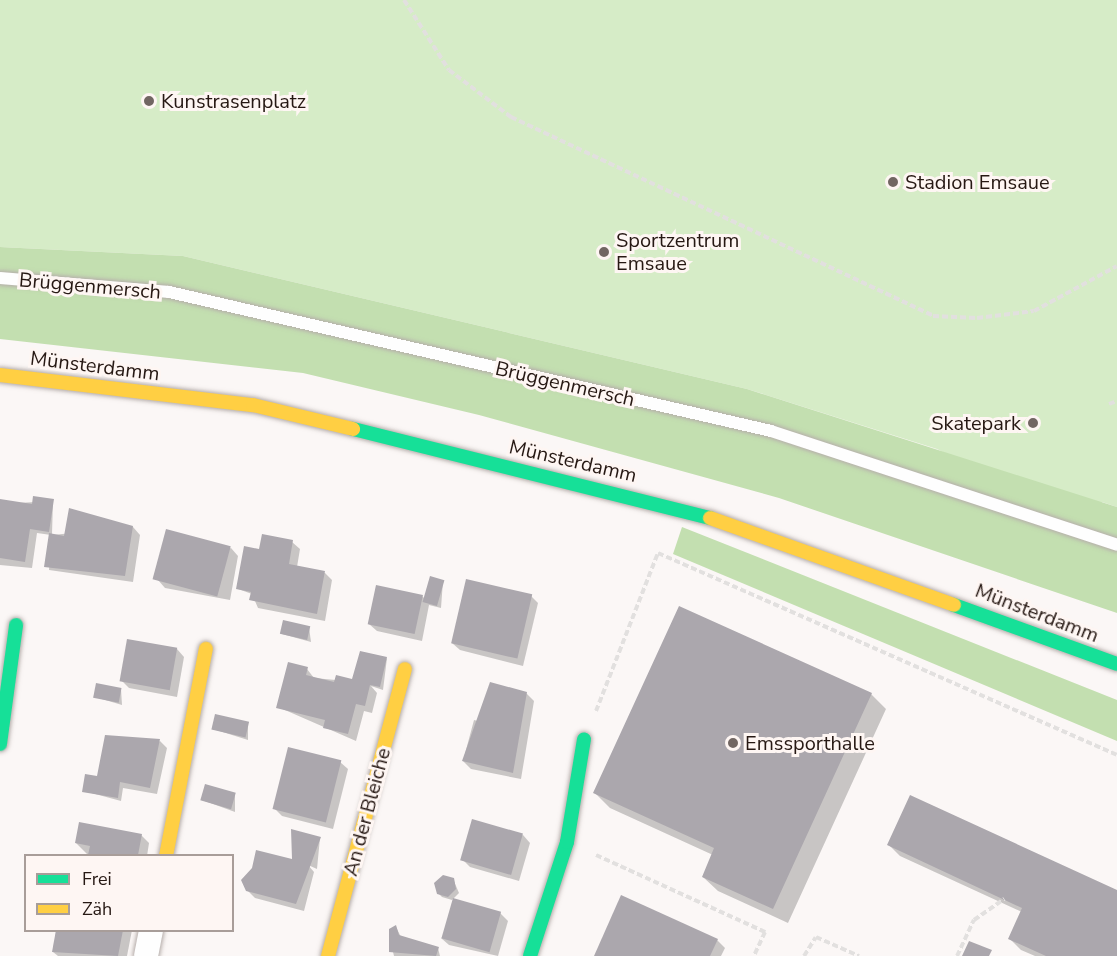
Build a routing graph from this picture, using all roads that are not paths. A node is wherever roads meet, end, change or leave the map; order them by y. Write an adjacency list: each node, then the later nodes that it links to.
1 (0, 278): 3 (lane, Brüggenmersch)
2 (0, 375): 6 (main road, Münsterdamm)
3 (1117, 545)
4 (16, 625): 9 (main road)
5 (206, 650): 10 (main road)
6 (1117, 664)
7 (405, 669): 13 (main road, An der Bleiche)
8 (584, 740): 14 (main road)
9 (0, 744)
10 (166, 854)
11 (151, 932): 12 (street)
12 (146, 956)
13 (328, 956)
14 (530, 956)

